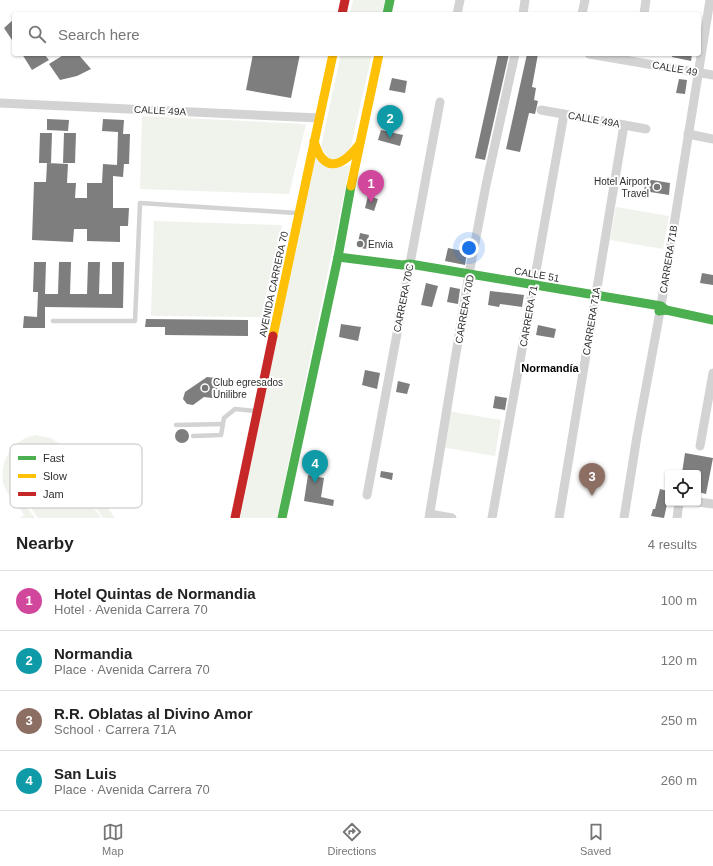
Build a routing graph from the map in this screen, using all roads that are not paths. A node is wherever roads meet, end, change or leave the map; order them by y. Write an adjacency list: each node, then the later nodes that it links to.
1 (345, 0): 8 (main road)
2 (390, 0): 9 (main road)
3 (460, 0): 10 (street)
4 (525, 0): 11 (street)
5 (585, 0): 12 (street)
6 (646, 0): 13 (street)
7 (710, 0): 14 (street, CARRERA 71B)
8 (342, 12)
9 (387, 12)
10 (457, 12)
11 (522, 12)
12 (582, 12)
13 (644, 12)
14 (701, 54)
15 (333, 56): 27 (main road, AVENIDA CARRERA 70)
16 (379, 56): 33 (main road)
17 (514, 56): 37 (street, CARRERA 70D)
18 (613, 56): 20 (street, CALLE 49)
19 (701, 56): 21 (street, CARRERA 71B)
20 (637, 58): 21 (street, CALLE 49)
21 (698, 72): 22 (street, CALLE 49); 30 (street, CARRERA 71B)
22 (713, 75)
23 (440, 102): 36 (street, CARRERA 70C)
24 (0, 103): 27 (street, CALLE 49A)
25 (541, 110): 26 (street, CALLE 49A)
26 (564, 114): 28 (street, CALLE 49A); 38 (street, CARRERA 71)
27 (319, 118): 32 (main road, AVENIDA CARRERA 70)
28 (624, 125): 29 (street, CALLE 49A); 39 (street, CARRERA 71A)
29 (646, 129)
30 (688, 134): 31 (street); 40 (street, CARRERA 71B)
31 (713, 139)
32 (314, 140): 33 (main road); 34 (main road, AVENIDA CARRERA 70)
33 (359, 144): 35 (main road)
34 (299, 213): 42 (lane); 44 (main road, AVENIDA CARRERA 70)
35 (338, 256): 36 (main road, CALLE 51); 55 (main road)
36 (407, 266): 37 (main road, CALLE 51); 49 (street, CARRERA 70C)
37 (469, 276): 38 (main road, CALLE 51); 53 (street, CARRERA 70D)
38 (533, 287): 39 (main road, CALLE 51); 57 (street, CARRERA 71)
39 (595, 298): 40 (main road, CALLE 51); 58 (street, CARRERA 71A)
40 (662, 309): 41 (main road, CALLE 51); 59 (street, CARRERA 71B)
41 (713, 320)
42 (53, 321)
43 (713, 373): 48 (street)
44 (257, 411): 45 (lane); 54 (main road, AVENIDA CARRERA 70)
45 (223, 424): 46 (lane); 47 (lane)
46 (176, 425)
47 (193, 436)
48 (700, 446)
49 (367, 494)
50 (701, 502): 51 (street)
51 (713, 504)
52 (679, 506): 60 (street)
53 (430, 516): 56 (street)
54 (235, 518)
55 (282, 518)
56 (452, 518)
57 (492, 518)
58 (559, 518)
59 (624, 518)
60 (677, 518)

